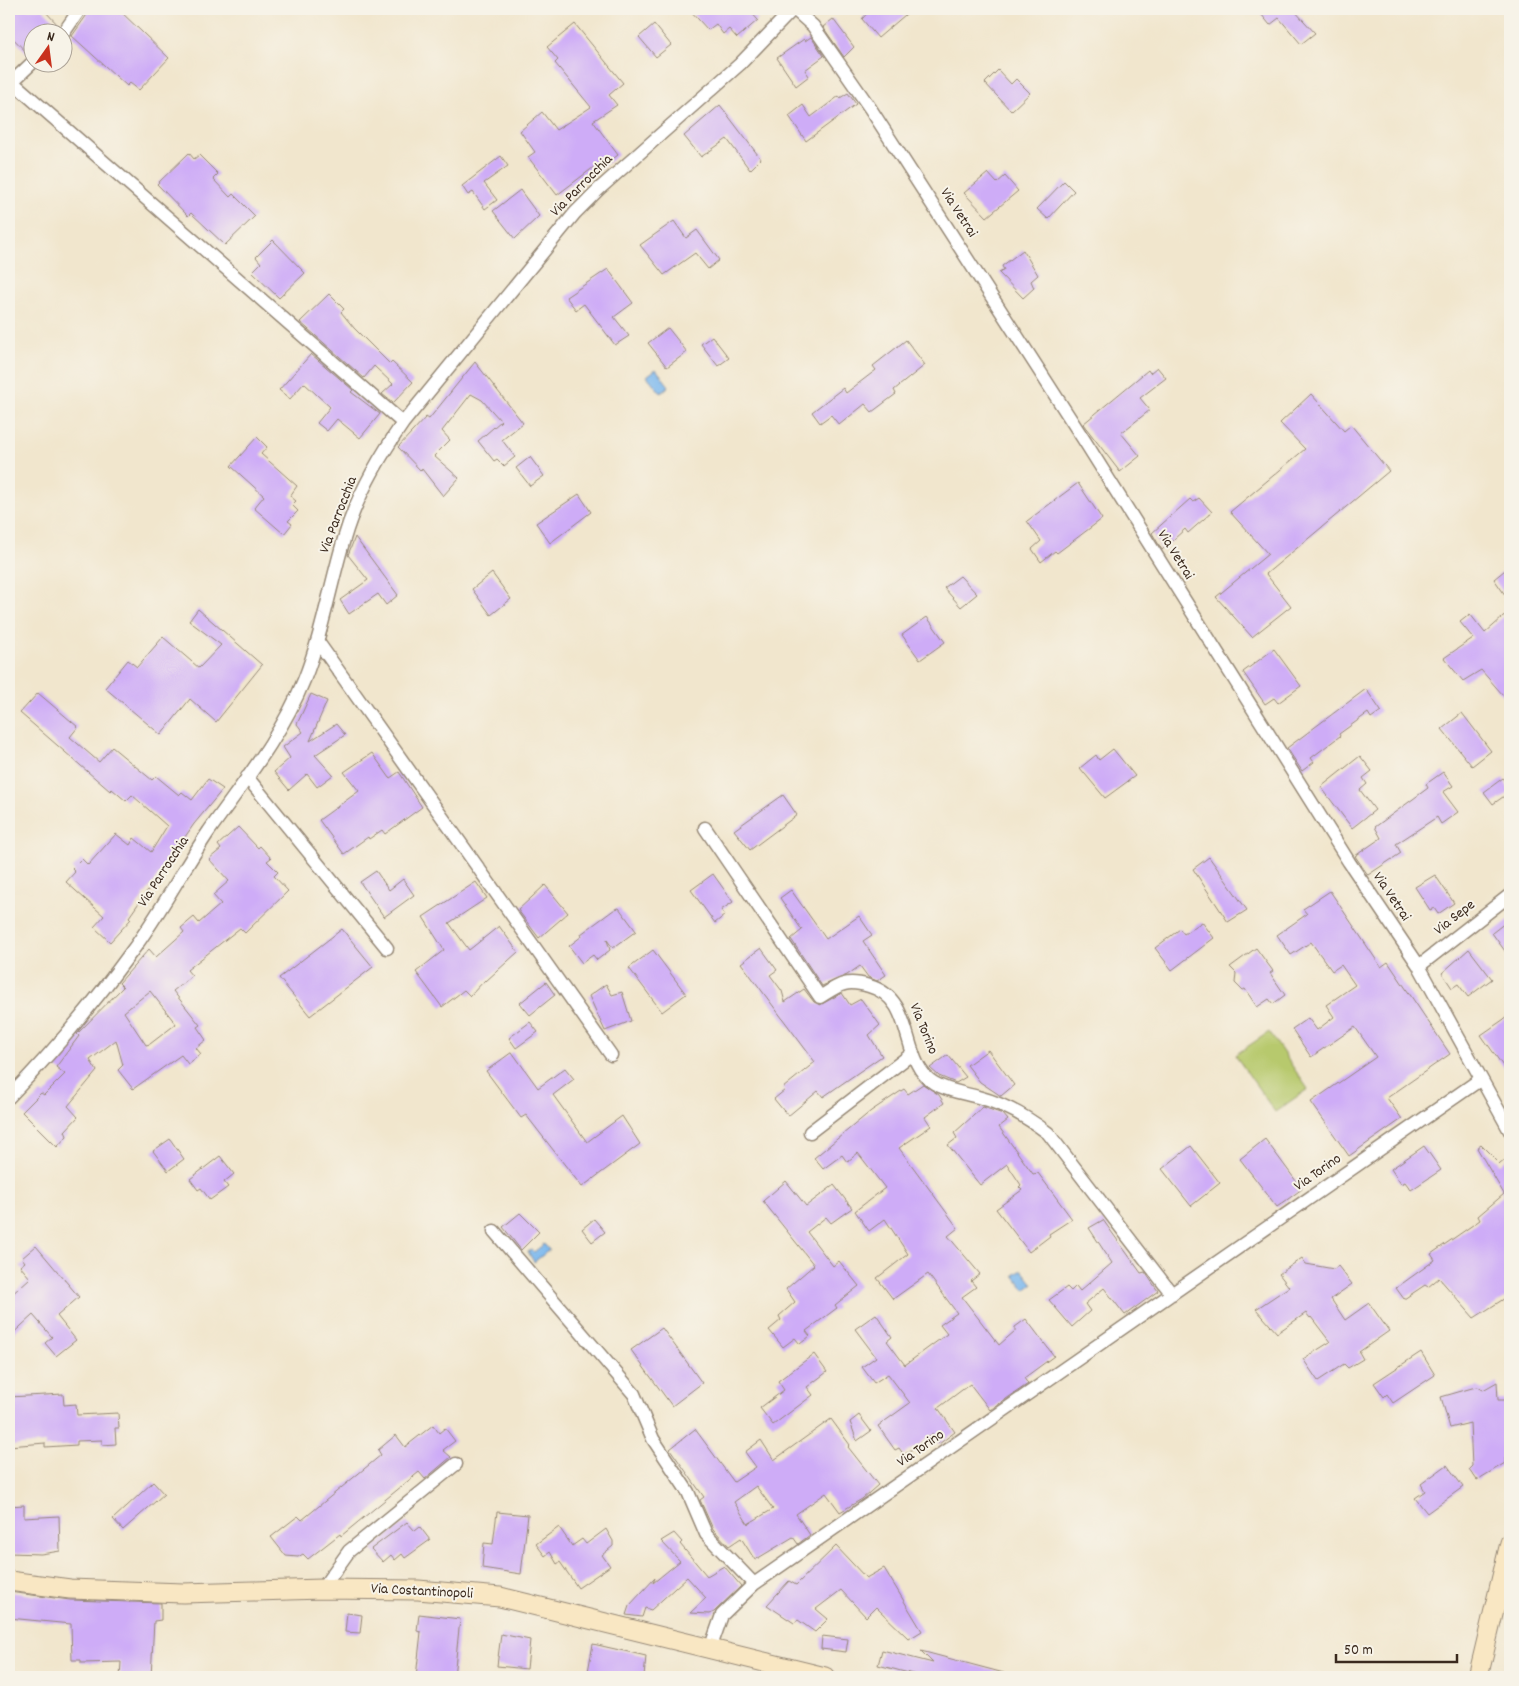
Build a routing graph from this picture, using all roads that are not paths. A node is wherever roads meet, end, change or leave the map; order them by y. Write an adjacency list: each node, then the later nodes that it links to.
1 (80, 9): 3 (street)
2 (793, 9): 6 (street, Via Parrocchia); 12 (street, Via Vetrai)
3 (71, 22)
4 (22, 70): 5 (street)
5 (10, 80): 6 (street)
6 (403, 423): 7 (street, Via Parrocchia)
7 (318, 642): 8 (street, Via Parrocchia); 14 (street)
8 (247, 777): 11 (street); 16 (street, Via Parrocchia)
9 (705, 828): 13 (street, Via Torino)
10 (1510, 895): 12 (street, Via Sepe)
11 (387, 948)
12 (1419, 966): 15 (street, Via Vetrai)
13 (913, 1053): 18 (street); 20 (street, Via Torino)
14 (611, 1055)
15 (1482, 1079): 17 (street, Via Vetrai); 20 (street, Via Torino)
16 (9, 1096)
17 (1510, 1131)
18 (810, 1132)
19 (494, 1231): 24 (street)
20 (1172, 1294): 24 (street, Via Torino)
21 (456, 1464): 25 (street)
22 (1510, 1542): 28 (street)
23 (9, 1581): 25 (street, Via Costantinopoli)
24 (754, 1584): 26 (street, Via Torino)
25 (322, 1589): 26 (street, Via Costantinopoli)
26 (710, 1649): 27 (street, Via Costantinopoli)
27 (826, 1677)
28 (1478, 1677)

